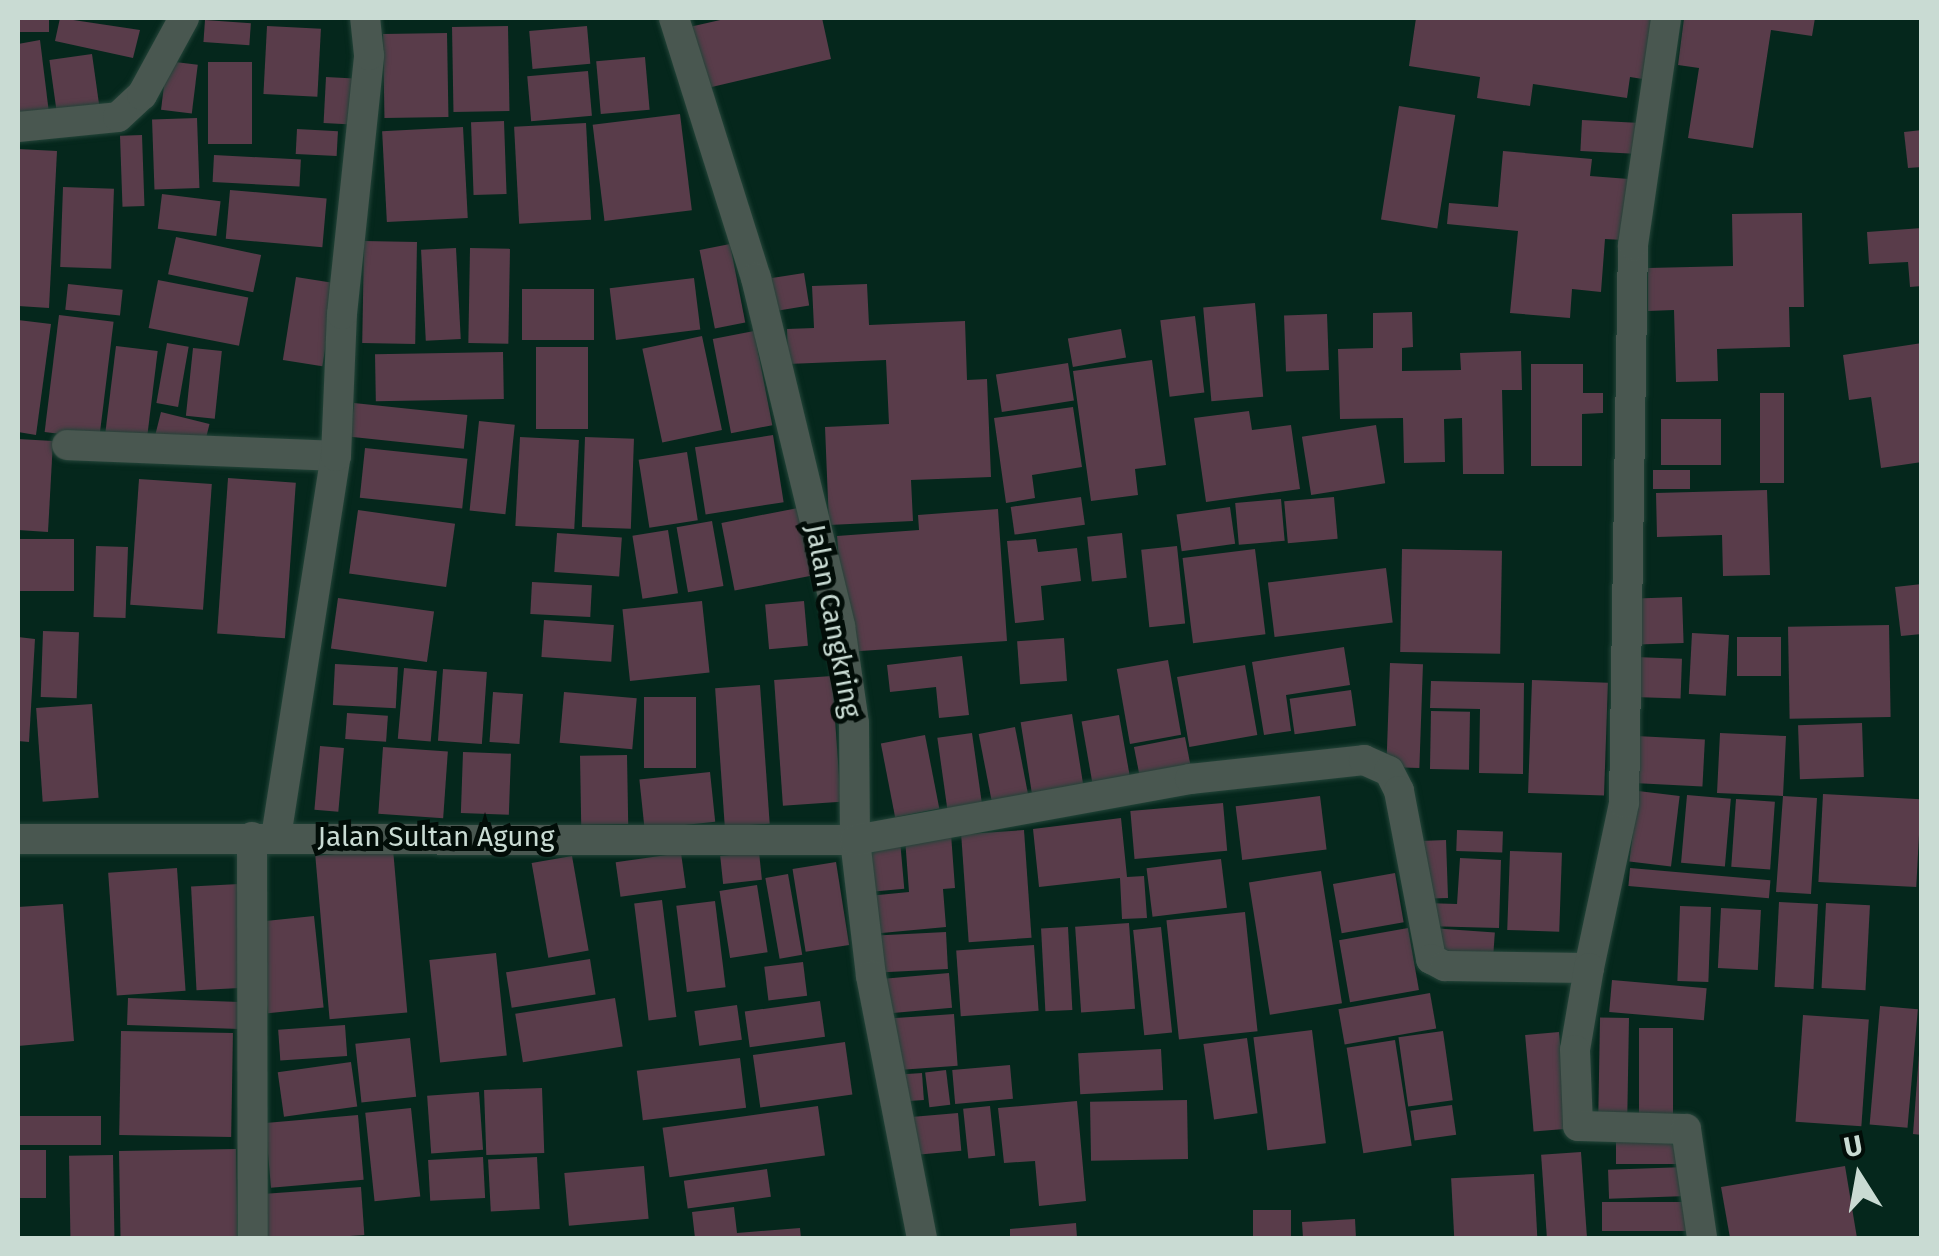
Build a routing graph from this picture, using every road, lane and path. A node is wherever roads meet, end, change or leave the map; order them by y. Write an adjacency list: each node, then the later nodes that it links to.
1 (184, 18): 5 (street)
2 (365, 18): 7 (street)
3 (674, 18): 10 (street, Jalan Cangkring)
4 (1666, 18): 11 (street)
5 (18, 127)
6 (67, 445): 7 (street)
7 (336, 456): 8 (street)
8 (264, 837): 9 (street, Jalan Sultan Agung); 10 (street, Jalan Sultan Agung); 12 (street)
9 (18, 839)
10 (855, 840): 11 (street, Jalan Sultan Agung); 13 (street, Jalan Cangkring)
11 (1589, 968): 14 (street)
12 (253, 1238)
13 (922, 1238)
14 (1702, 1238)

